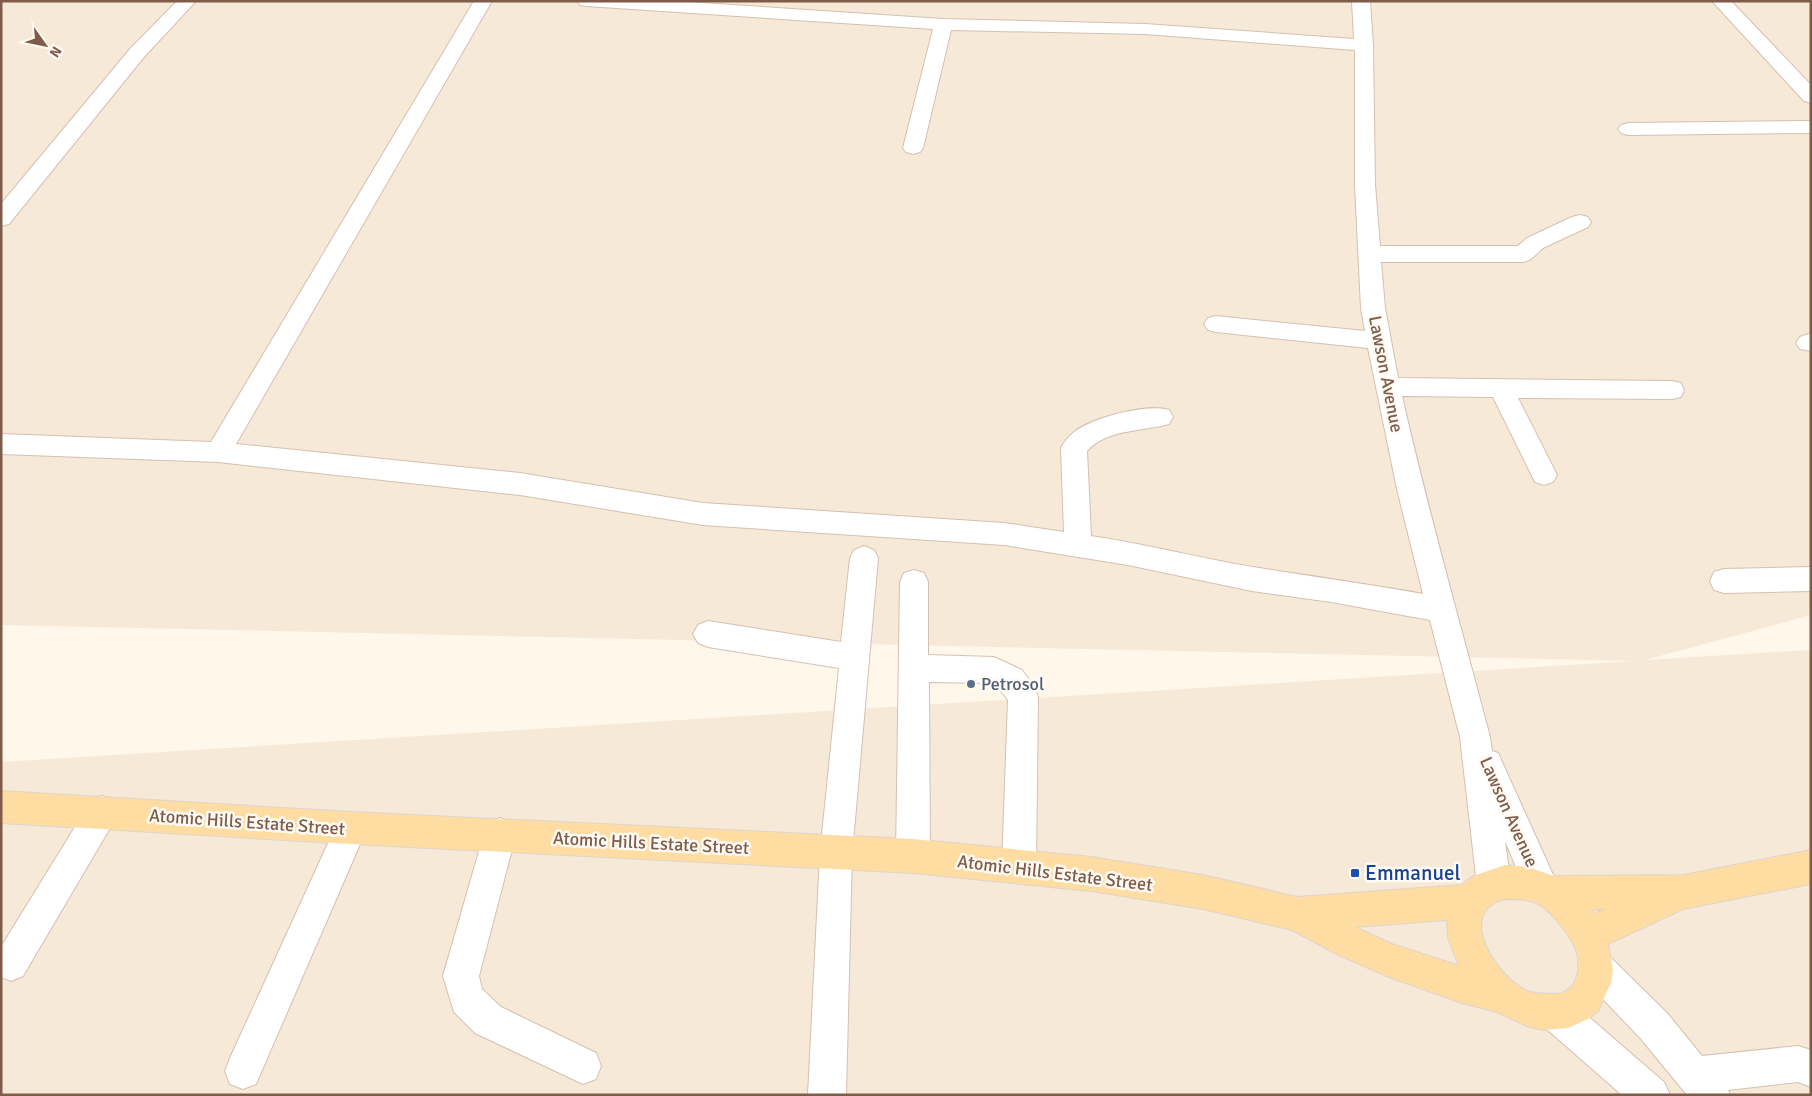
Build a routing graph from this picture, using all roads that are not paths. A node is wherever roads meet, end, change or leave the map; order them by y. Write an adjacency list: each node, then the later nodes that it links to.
1 (187, 1): 13 (street)
2 (483, 1): 23 (street)
3 (586, 1): 6 (street)
4 (1361, 1): 8 (street, Lawson Avenue)
5 (1721, 1): 9 (street)
6 (650, 4): 7 (street)
7 (943, 24): 8 (street); 12 (street)
8 (1364, 45): 15 (street, Lawson Avenue)
9 (1811, 97)
10 (1811, 127): 11 (street)
11 (1628, 129)
12 (913, 148)
13 (1, 219)
14 (1580, 222): 15 (street)
15 (1369, 254): 17 (street, Lawson Avenue)
16 (1216, 324): 17 (street)
17 (1379, 341): 18 (street, Lawson Avenue)
18 (1387, 387): 19 (street); 30 (street, Lawson Avenue)
19 (1500, 388): 20 (street); 24 (street)
20 (1672, 390)
21 (1160, 417): 25 (street)
22 (1, 444): 23 (street)
23 (218, 452): 25 (street)
24 (1544, 475)
25 (1078, 546): 30 (street)
26 (864, 558): 32 (street)
27 (1811, 579): 28 (street)
28 (1724, 581)
29 (914, 582): 33 (street)
30 (1443, 610): 34 (street, Lawson Avenue)
31 (708, 634): 32 (street)
32 (855, 657): 39 (street)
33 (914, 668): 40 (street); 41 (street)
34 (1475, 737): 43 (street, Lawson Avenue); 45 (street, Lawson Avenue)
35 (1, 808): 36 (main road, Atomic Hills Estate Street)
36 (102, 812): 37 (main road, Atomic Hills Estate Street); 48 (street)
37 (352, 828): 38 (main road, Atomic Hills Estate Street); 53 (street)
38 (500, 834): 39 (main road, Atomic Hills Estate Street); 51 (street)
39 (836, 854): 40 (main road, Atomic Hills Estate Street); 55 (street)
40 (913, 856): 41 (main road, Atomic Hills Estate Street)
41 (1019, 867): 46 (main road, Atomic Hills Estate Street)
42 (1811, 867): 44 (main road)
43 (1547, 890): 44 (main road); 45 (main road); 47 (main road)
44 (1684, 892): 47 (main road)
45 (1482, 893): 46 (main road, Atomic Hills Estate Street); 49 (main road)
46 (1298, 914): 49 (main road, Atomic Hills Estate Street)
47 (1592, 951): 50 (main road); 54 (street)
48 (11, 964)
49 (1504, 996): 50 (main road)
50 (1555, 1012): 56 (street)
51 (583, 1066)
52 (1811, 1069): 54 (street)
53 (243, 1071)
54 (1704, 1085)
55 (827, 1095)
56 (1651, 1095)

